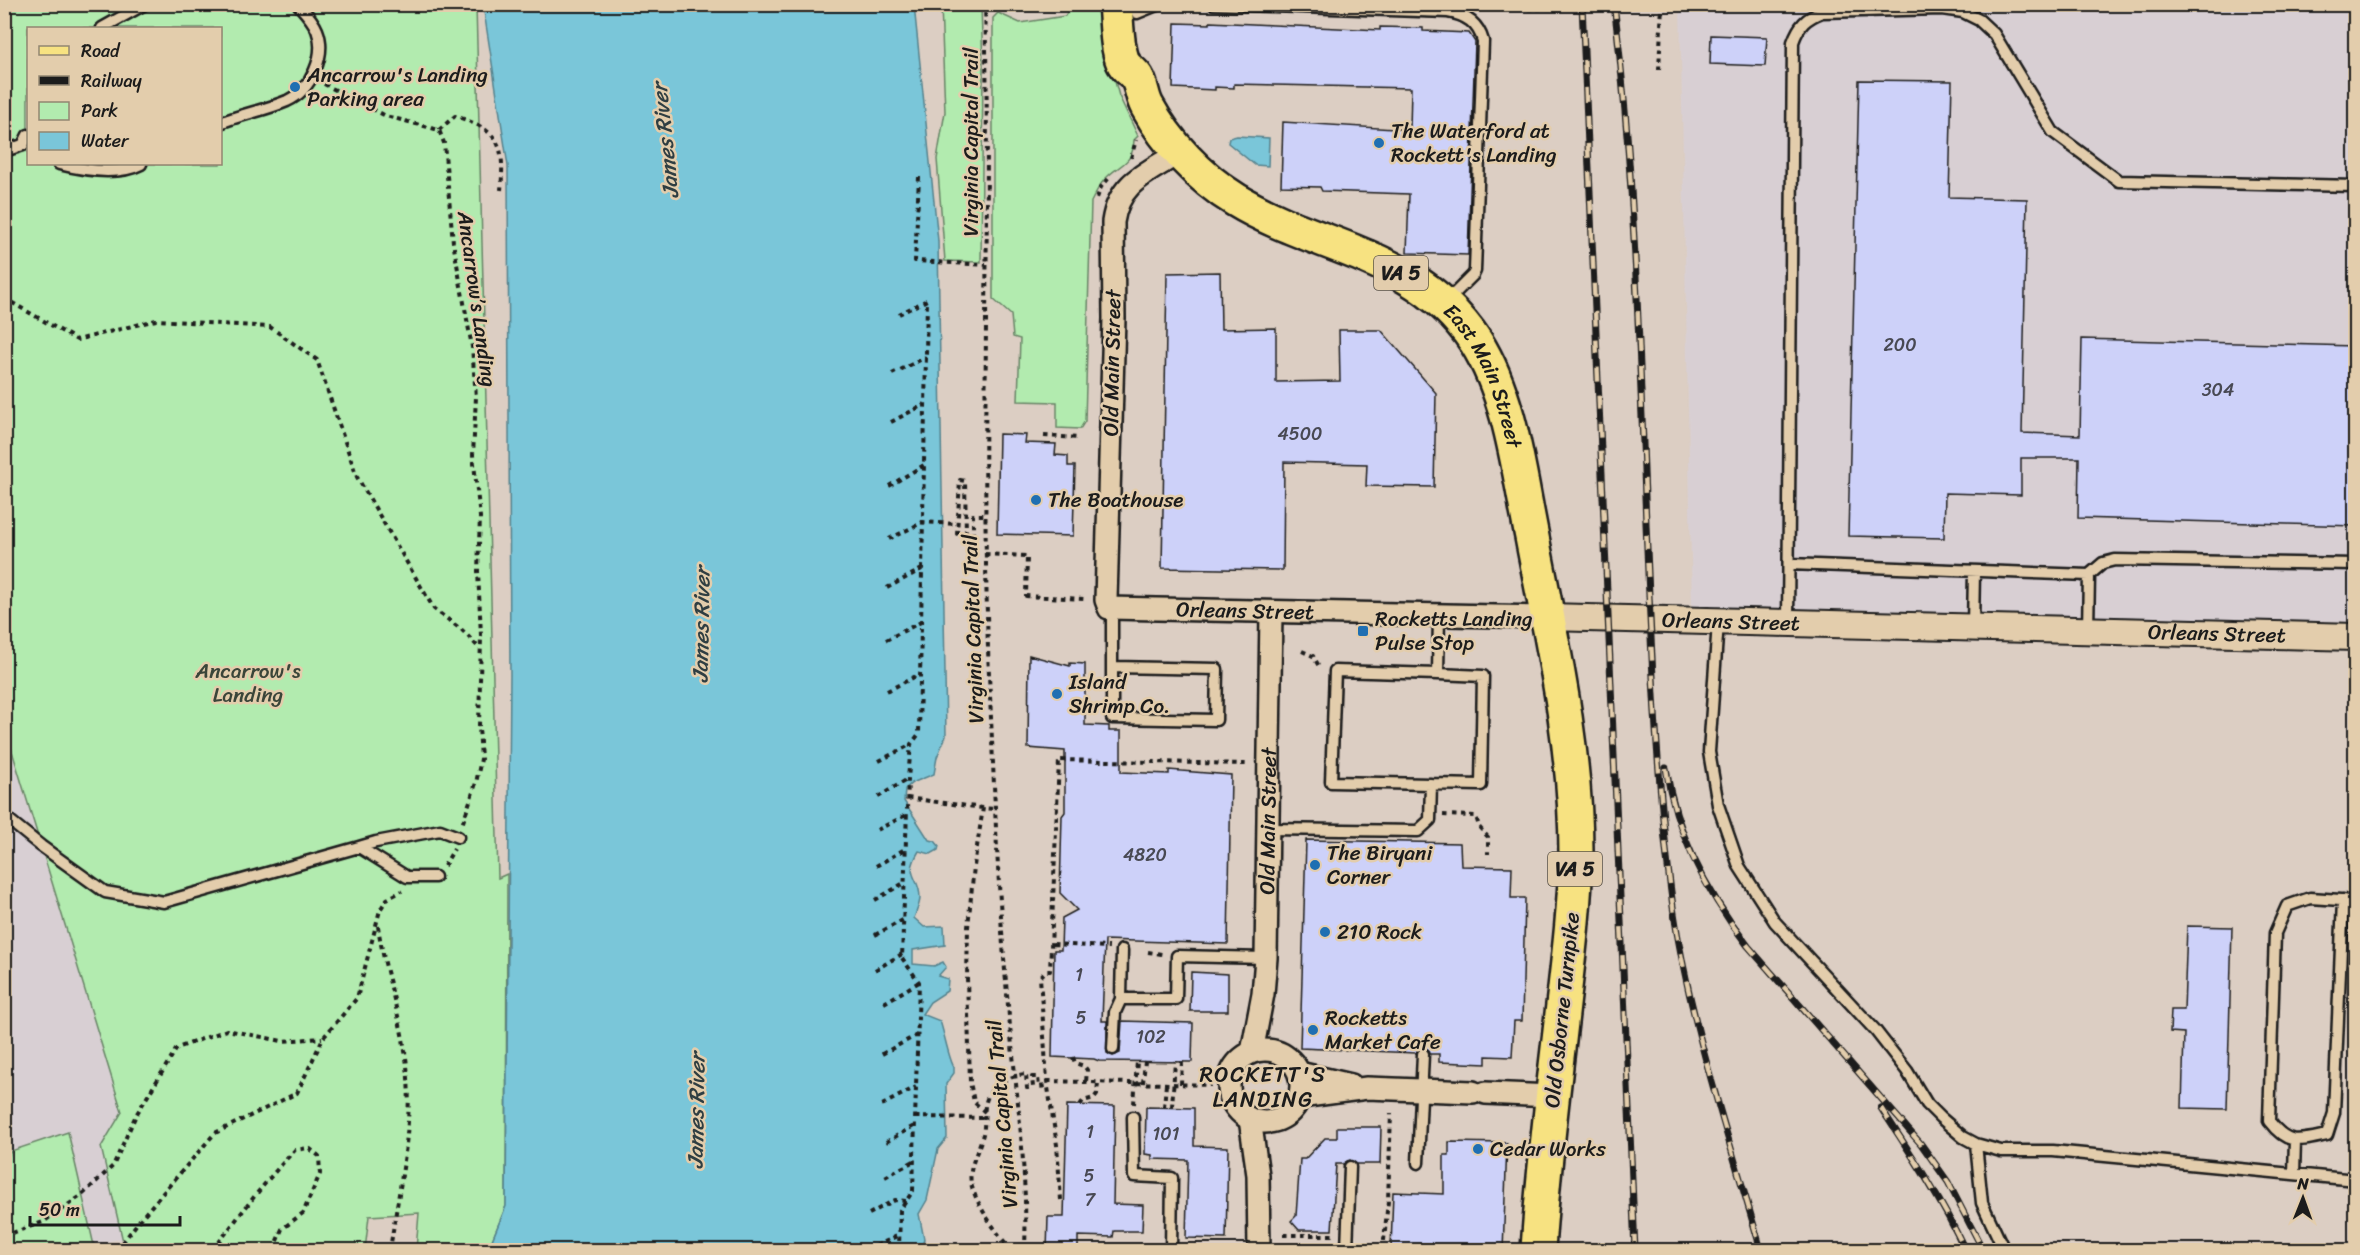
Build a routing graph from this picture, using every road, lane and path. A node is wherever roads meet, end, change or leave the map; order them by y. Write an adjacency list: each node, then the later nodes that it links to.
1 (145, 4): 8 (lane)
2 (298, 4): 10 (lane)
3 (985, 4): 21 (path, Virginia Capital Trail)
4 (1213, 4): 23 (lane)
5 (1523, 4): 6 (path)
6 (1662, 5): 9 (path)
7 (1137, 7): 15 (main road, East Main Street / VA 5)
8 (104, 27)
9 (1659, 70)
10 (311, 77): 11 (lane); 12 (path)
11 (222, 122)
12 (439, 130): 20 (path); 57 (path, Ancarrow’s Landing)
13 (26, 147): 14 (lane)
14 (4, 151)
15 (1180, 152): 23 (main road, East Main Street / VA 5); 46 (street, Old Main Street)
16 (63, 165): 17 (lane)
17 (139, 165)
18 (919, 177): 21 (path)
19 (2355, 186): 39 (lane)
20 (501, 190)
21 (986, 265): 33 (path, Virginia Capital Trail)
22 (4, 298): 57 (path)
23 (1443, 305): 49 (main road, East Main Street / VA 5)
24 (899, 314): 25 (path)
25 (926, 357): 26 (path); 27 (path)
26 (892, 374)
27 (925, 404): 28 (path); 31 (path)
28 (891, 422)
29 (1044, 436): 30 (path)
30 (1079, 438)
31 (924, 465): 32 (path); 34 (path)
32 (889, 486)
33 (984, 515): 36 (path); 38 (path, Virginia Capital Trail)
34 (923, 522): 35 (path); 37 (path); 41 (path)
35 (957, 524): 36 (path); 36 (path)
36 (966, 534)
37 (889, 539)
38 (985, 554): 45 (path); 73 (path, Virginia Capital Trail)
39 (1789, 564): 42 (lane); 52 (lane)
40 (2355, 564): 43 (lane)
41 (922, 569): 44 (path); 51 (path)
42 (1974, 571): 43 (lane); 53 (lane)
43 (2089, 574): 54 (lane)
44 (887, 588)
45 (1084, 598)
46 (1110, 607): 47 (street, Orleans Street); 59 (lane)
47 (1271, 612): 48 (street, Orleans Street); 77 (street, Old Main Street)
48 (1439, 615): 49 (street, Orleans Street); 62 (lane)
49 (1547, 617): 50 (street, Orleans Street); 67 (main road, East Main Street / VA 5)
50 (1718, 621): 52 (street, Orleans Street); 145 (lane)
51 (921, 622): 56 (path); 61 (path)
52 (1788, 622): 53 (street, Orleans Street)
53 (1973, 627): 54 (street, Orleans Street)
54 (2088, 630): 55 (street, Orleans Street)
55 (2355, 637)
56 (886, 640)
57 (481, 649): 79 (path, Ancarrow’s Landing)
58 (1302, 651): 60 (path)
59 (1113, 667): 59 (lane)
60 (1320, 669)
61 (920, 674): 63 (path); 64 (path)
62 (1438, 674): 69 (lane); 69 (lane)
63 (887, 691)
64 (911, 744): 65 (path); 68 (path)
65 (879, 761)
66 (1246, 764): 92 (path)
67 (1573, 769): 129 (main road, Old Osborne Turnpike / VA 5)
68 (908, 779): 70 (path); 71 (path)
69 (1431, 784): 74 (lane)
70 (878, 797)
71 (907, 798): 72 (path); 75 (path)
72 (983, 808): 73 (path); 135 (path)
73 (995, 809): 116 (path, Virginia Capital Trail)
74 (1430, 814): 77 (lane); 82 (path)
75 (906, 815): 78 (path); 81 (path)
76 (4, 816): 80 (lane)
77 (1268, 829): 97 (street, Old Main Street)
78 (877, 830)
79 (458, 837): 80 (lane); 84 (path, Ancarrow’s Landing)
80 (359, 847): 84 (lane)
81 (905, 849): 83 (path); 85 (path)
82 (1488, 854)
83 (876, 866)
84 (435, 877): 90 (path, Ancarrow’s Landing)
85 (904, 884): 86 (path); 89 (path)
86 (875, 900)
87 (2343, 900): 88 (lane); 143 (lane); 143 (lane)
88 (2355, 901)
89 (903, 920): 91 (path); 95 (path)
90 (378, 922): 104 (path, Ancarrow’s Landing); 166 (path)
91 (875, 935)
92 (1053, 944): 93 (path); 121 (path)
93 (1118, 949): 101 (lane)
94 (1148, 952): 96 (path)
95 (902, 954): 98 (path); 99 (path)
96 (1166, 954)
97 (1266, 958): 100 (street, Old Main Street); 101 (lane)
98 (875, 970)
99 (919, 982): 102 (path); 103 (path)
100 (1263, 994): 106 (street, Old Main Street); 107 (street, Old Main Street)
101 (1120, 999): 105 (lane)
102 (884, 1003)
103 (917, 1035): 108 (path); 126 (path)
104 (323, 1038): 159 (path); 163 (path, Ancarrow’s Landing)
105 (1113, 1048)
106 (1275, 1051): 107 (street); 115 (street)
107 (1252, 1052): 140 (street)
108 (882, 1054)
109 (1423, 1054): 128 (lane)
110 (1073, 1058): 117 (path)
111 (1137, 1061): 119 (path)
112 (1145, 1061): 120 (path)
113 (1175, 1061): 123 (path)
114 (1182, 1061): 124 (path)
115 (1299, 1073): 127 (street); 130 (street)
116 (1015, 1075): 121 (path); 135 (path); 169 (path, Virginia Capital Trail)
117 (1086, 1082): 118 (path); 121 (path)
118 (1098, 1083): 119 (path); 132 (path)
119 (1136, 1083): 120 (path); 138 (path)
120 (1143, 1083): 122 (path)
121 (1047, 1084): 153 (path)
122 (1166, 1084): 123 (path); 133 (path)
123 (1173, 1084): 124 (path); 134 (path)
124 (1181, 1084): 125 (path)
125 (1211, 1085)
126 (916, 1087): 131 (path); 137 (path)
127 (1367, 1088): 128 (street); 130 (street)
128 (1420, 1090): 129 (street); 147 (lane)
129 (1552, 1096): 173 (main road, Old Osborne Turnpike / VA 5)
130 (1300, 1097): 141 (street)
131 (882, 1105)
132 (1080, 1105)
133 (1164, 1107)
134 (1172, 1107)
135 (985, 1112): 139 (path)
136 (1391, 1113): 162 (path)
137 (915, 1117): 139 (path); 142 (path)
138 (1133, 1117): 170 (lane)
139 (984, 1118): 168 (path)
140 (1250, 1119): 141 (street); 150 (street)
141 (1274, 1121): 150 (street)
142 (915, 1126): 144 (path); 146 (path)
143 (2295, 1140): 149 (lane)
144 (886, 1142)
145 (1976, 1144): 149 (lane); 174 (lane)
146 (914, 1161): 151 (path); 154 (path)
147 (1418, 1163)
148 (1350, 1167): 172 (lane)
149 (2294, 1174): 152 (lane)
150 (1258, 1175): 171 (street)
151 (885, 1177)
152 (2355, 1180)
153 (1061, 1200)
154 (906, 1201): 155 (path); 156 (path)
155 (869, 1214)
156 (899, 1234): 161 (path); 167 (path)
157 (1282, 1234): 158 (path)
158 (1336, 1235)
159 (4, 1236)
160 (1369, 1249): 162 (path)
161 (868, 1250)
162 (1385, 1250)
163 (117, 1251)
164 (213, 1251): 165 (path)
165 (273, 1251)
166 (390, 1251)
167 (899, 1251)
168 (1011, 1251)
169 (1025, 1251)
170 (1171, 1251)
171 (1259, 1251)
172 (1347, 1251)
173 (1538, 1251)
174 (2004, 1251)

